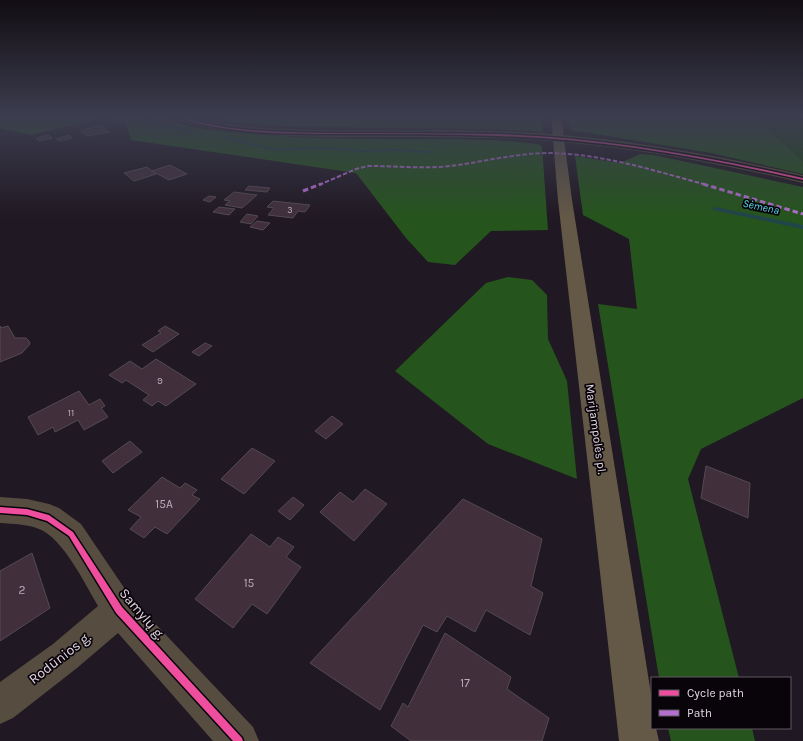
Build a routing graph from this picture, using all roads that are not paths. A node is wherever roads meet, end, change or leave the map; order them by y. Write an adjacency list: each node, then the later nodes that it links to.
1 (560, 151): 8 (main road, Marijampolės pl.)
2 (654, 151): 3 (main road)
3 (803, 179)
4 (0, 510): 5 (street, Samylų g.)
5 (119, 610): 6 (street, Rodūnios g.); 7 (street, Samylų g.)
6 (0, 705)
7 (240, 741)
8 (639, 741)

